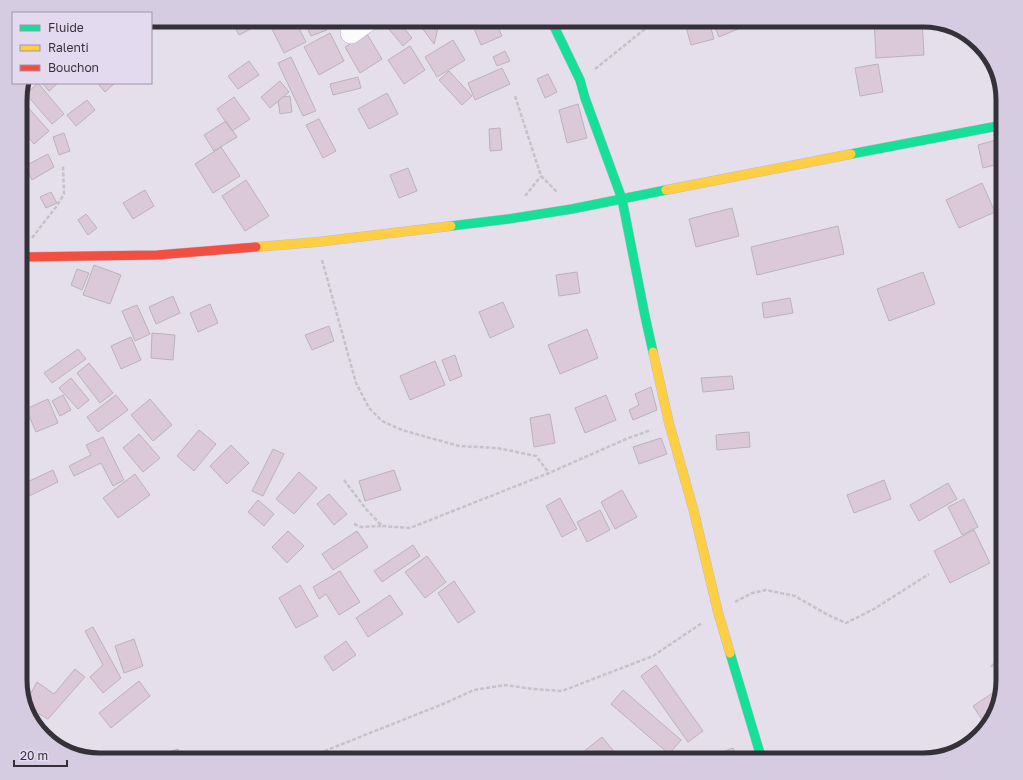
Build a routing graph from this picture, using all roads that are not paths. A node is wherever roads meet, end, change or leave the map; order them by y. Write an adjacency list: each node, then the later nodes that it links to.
1 (359, 27): 3 (street)
2 (554, 27): 5 (street)
3 (351, 33)
4 (996, 126): 5 (street)
5 (622, 199): 6 (street); 7 (street)
6 (27, 257)
7 (760, 753)

